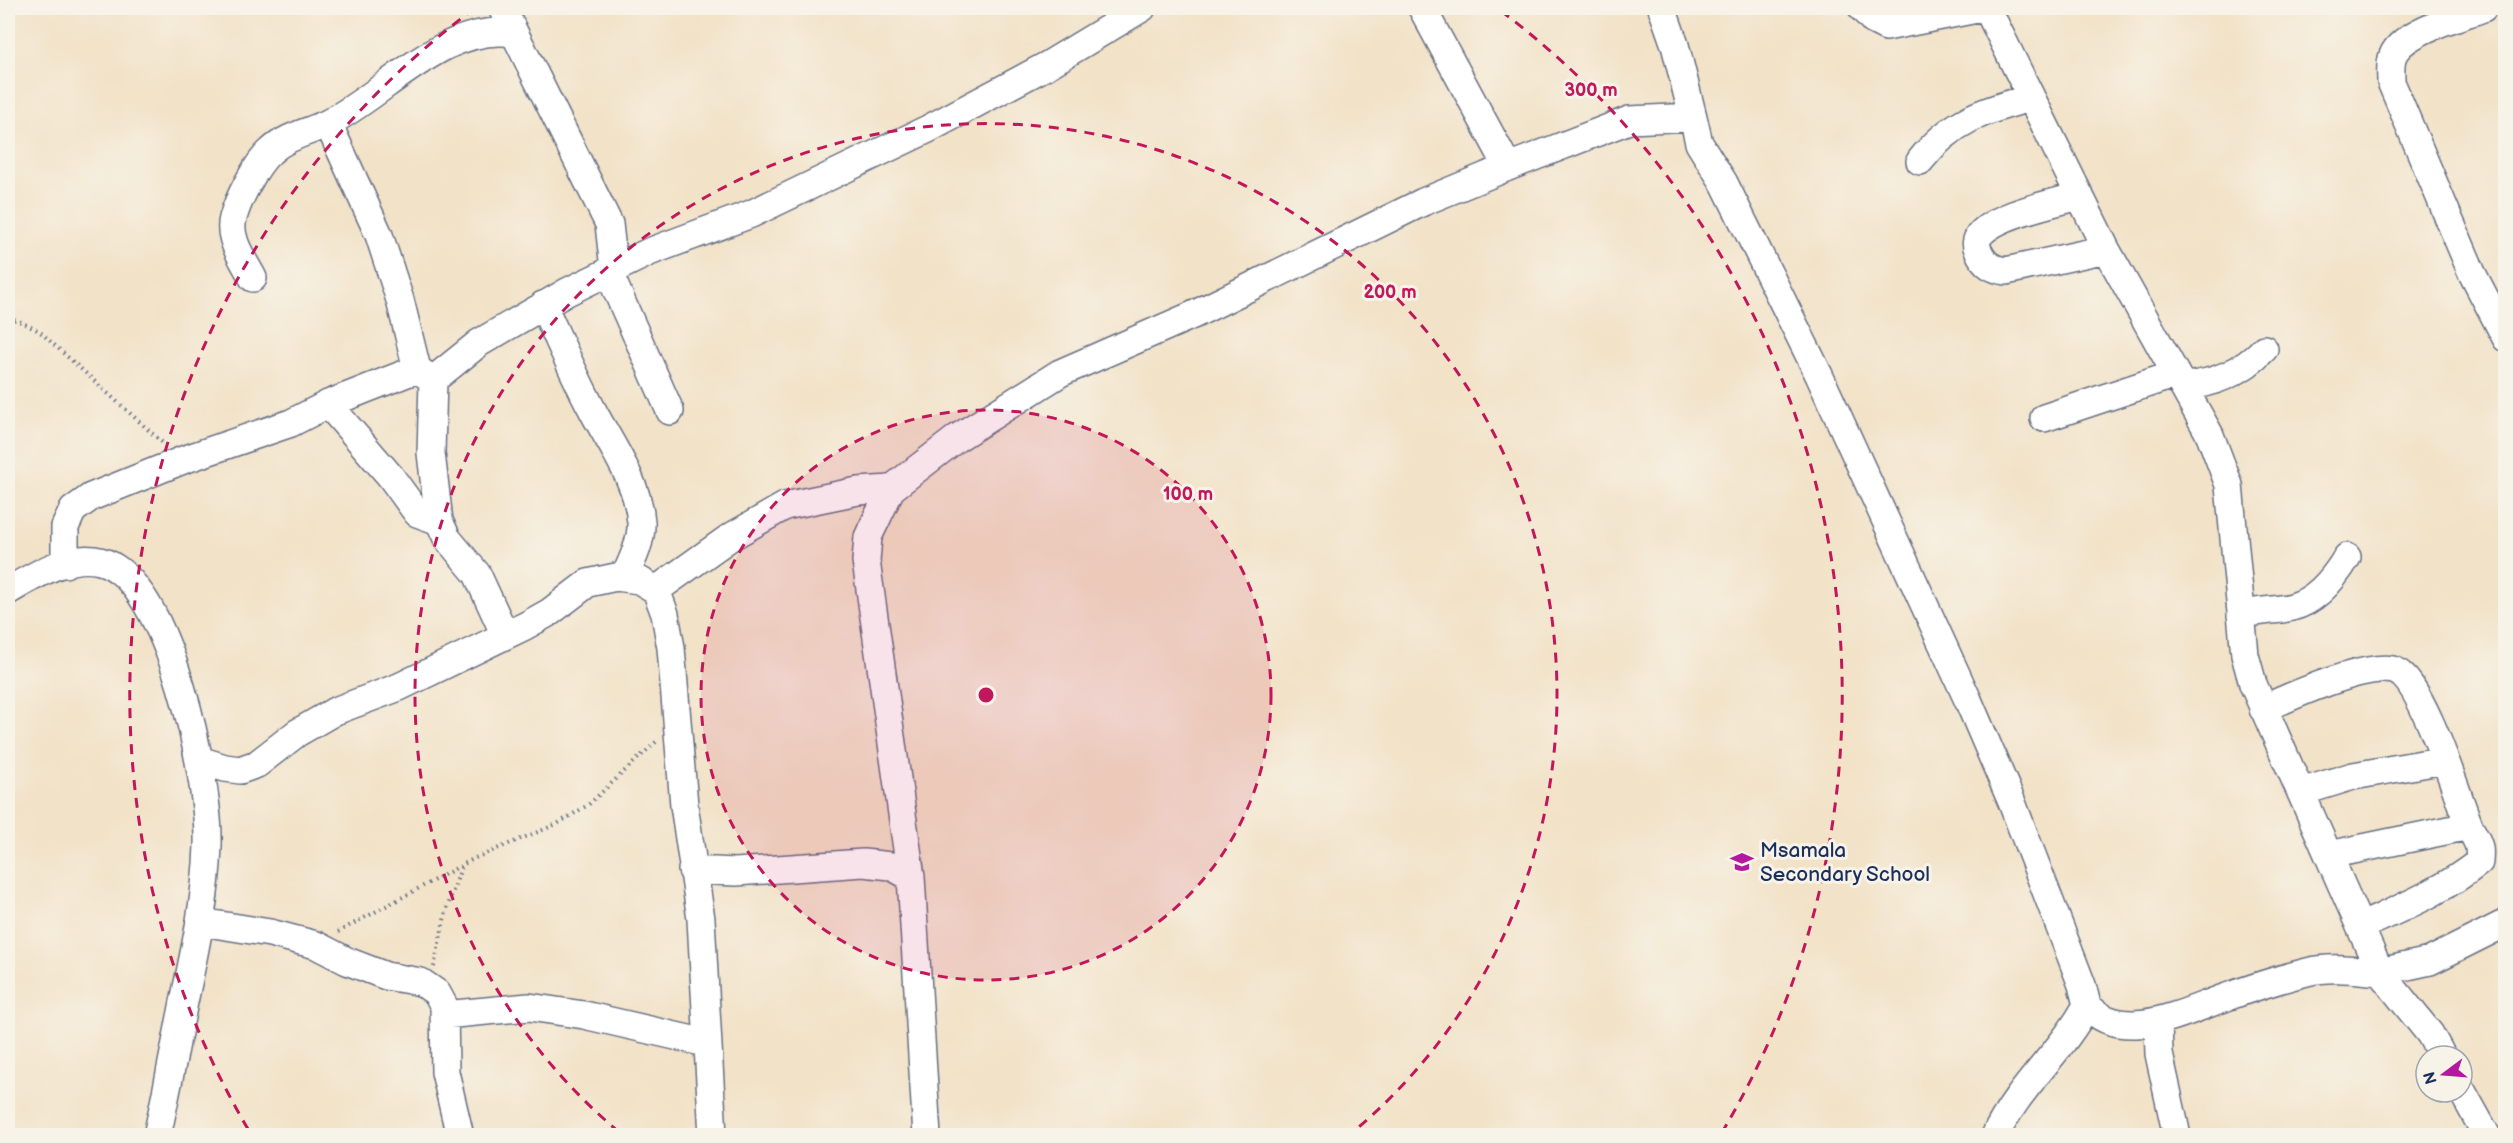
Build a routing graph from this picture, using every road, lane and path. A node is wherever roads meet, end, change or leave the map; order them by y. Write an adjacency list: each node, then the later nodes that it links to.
1 (502, 8): 8 (street)
2 (1142, 8): 16 (street)
3 (1422, 8): 13 (street)
4 (1662, 8): 10 (street)
5 (1862, 8): 6 (street)
6 (1984, 8): 9 (street)
7 (2483, 8): 20 (street)
8 (514, 33): 11 (street); 16 (street)
9 (2031, 98): 12 (street); 14 (street)
10 (1693, 117): 13 (street); 53 (street)
11 (328, 123): 17 (street); 22 (street)
12 (1920, 161)
13 (1508, 166): 28 (street)
14 (2080, 196): 15 (street); 15 (street)
15 (2106, 249): 23 (street)
16 (612, 271): 18 (street); 25 (street)
17 (253, 278)
18 (543, 305): 22 (street); 32 (street)
19 (8, 319): 27 (path)
20 (2505, 338)
21 (2264, 349): 23 (street)
22 (425, 375): 24 (street); 29 (street)
23 (2179, 380): 26 (street); 35 (street)
24 (328, 404): 27 (street); 29 (street)
25 (670, 411)
26 (2044, 418)
27 (183, 460): 31 (street)
28 (891, 489): 33 (street); 46 (street)
29 (439, 521): 36 (street)
30 (2347, 557): 35 (street)
31 (66, 564): 34 (street); 39 (street)
32 (624, 578): 33 (street); 36 (street)
33 (656, 590): 38 (street)
34 (8, 591)
35 (2241, 615): 37 (street)
36 (505, 635): 39 (street)
37 (2263, 709): 40 (street); 41 (street)
38 (677, 720): 44 (path); 45 (street)
39 (199, 760): 47 (street)
40 (2445, 760): 41 (street); 42 (street)
41 (2301, 792): 43 (street)
42 (2469, 826): 43 (street); 49 (street)
43 (2329, 855): 49 (street)
44 (462, 865): 50 (path); 52 (path)
45 (692, 870): 46 (street); 56 (street)
46 (911, 877): 62 (street)
47 (201, 922): 50 (street); 59 (street)
48 (2505, 922): 51 (street)
49 (2360, 927): 51 (street)
50 (316, 945): 52 (street)
51 (2380, 972): 55 (street); 57 (street)
52 (429, 988): 54 (street)
53 (2087, 1005): 55 (street); 63 (street)
54 (444, 1015): 56 (street); 60 (street)
55 (2158, 1021): 64 (street)
56 (706, 1044): 61 (street)
57 (2435, 1044)
58 (2469, 1104): 65 (street)
59 (157, 1136)
60 (460, 1136)
61 (713, 1136)
62 (927, 1136)
63 (1995, 1136)
64 (2177, 1136)
65 (2487, 1136)

